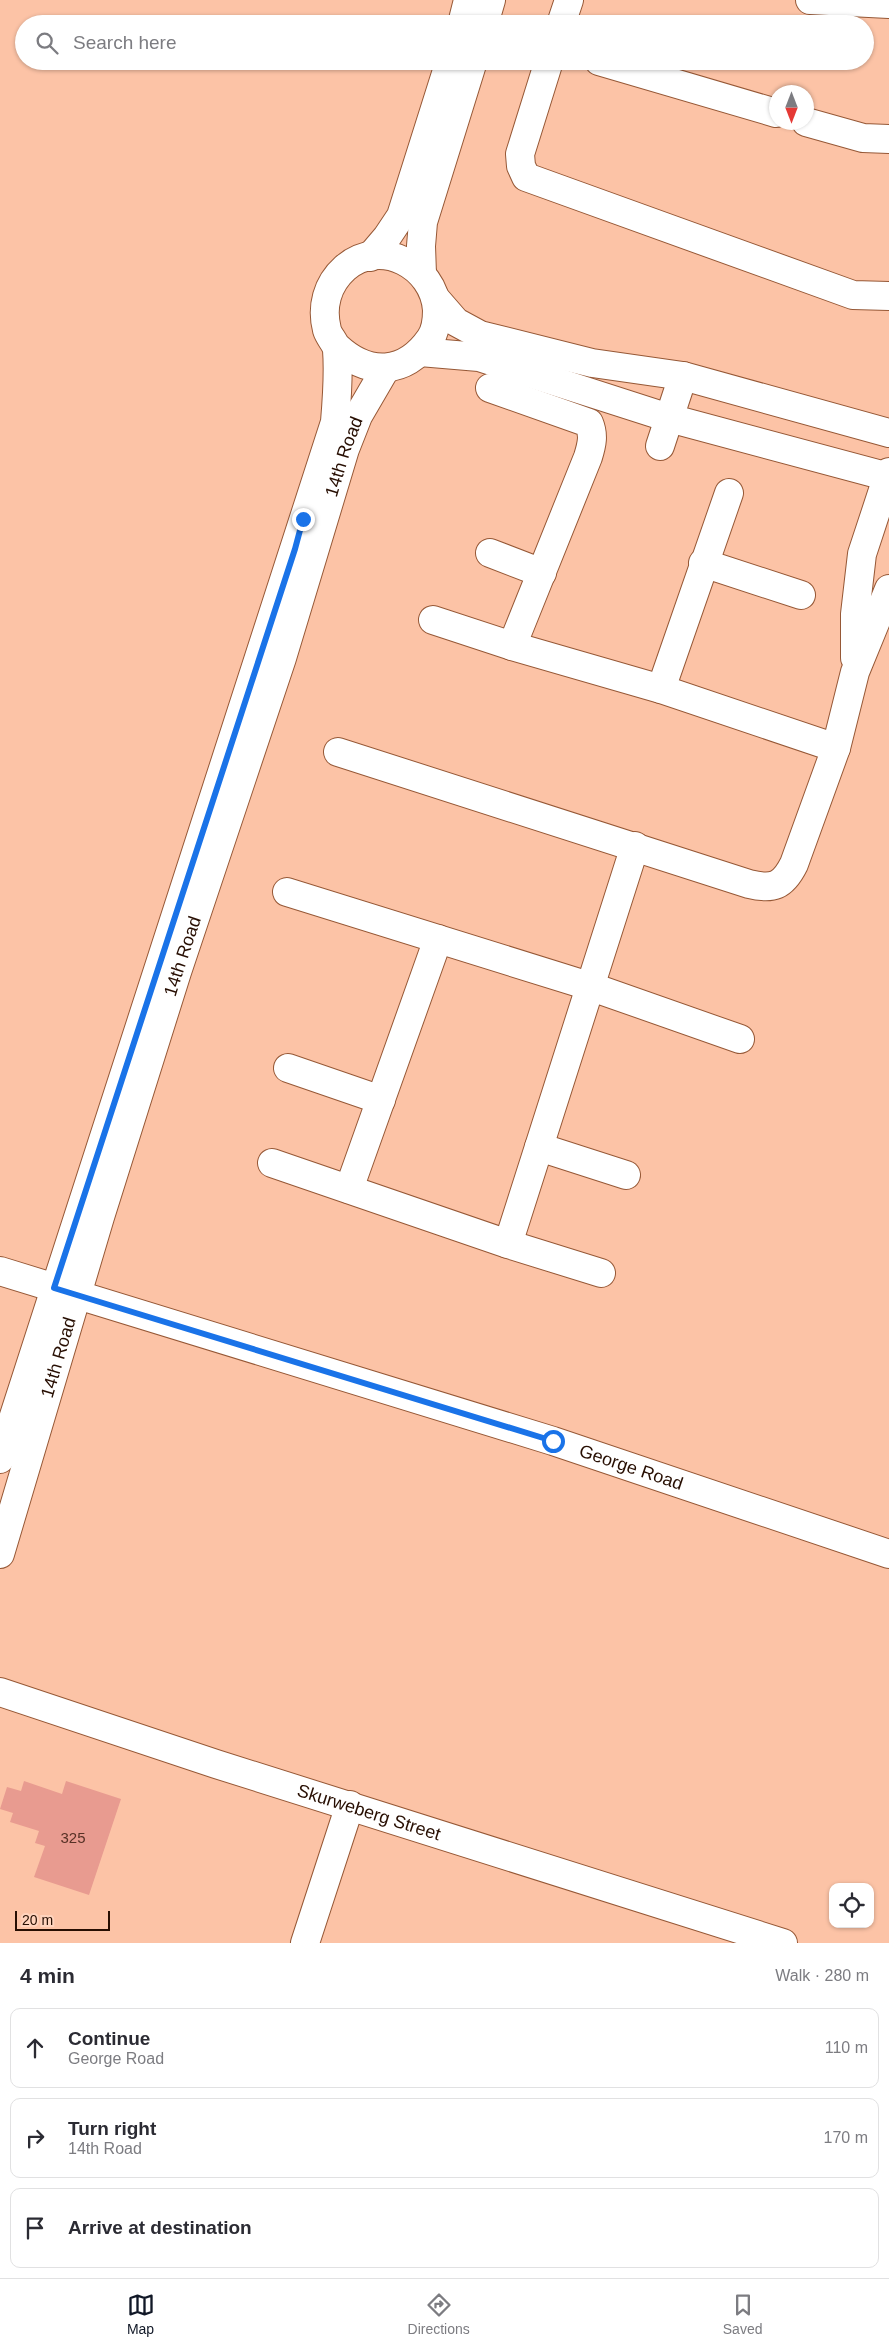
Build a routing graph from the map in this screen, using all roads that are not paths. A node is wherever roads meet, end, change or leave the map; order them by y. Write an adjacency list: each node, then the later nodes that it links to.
1 (468, 0): 6 (street)
2 (491, 0): 7 (street)
3 (569, 0): 8 (street)
4 (810, 0): 5 (street)
5 (889, 4)
6 (464, 15)
7 (487, 15)
8 (564, 15)
9 (447, 70): 16 (street)
10 (470, 70): 17 (street)
11 (547, 70): 18 (street)
12 (630, 70): 13 (street)
13 (769, 111)
14 (814, 124): 15 (street)
15 (889, 139)
16 (370, 257): 17 (street); 20 (street)
17 (422, 274): 19 (street)
18 (889, 296)
19 (436, 299): 21 (street); 23 (street)
20 (337, 347): 22 (street); 55 (street, 14th Road)
21 (420, 352): 22 (street); 25 (street)
22 (386, 368): 55 (street, 14th Road)
23 (683, 376): 25 (street); 26 (street)
24 (490, 388): 32 (street)
25 (669, 418): 27 (street); 28 (street)
26 (889, 433)
27 (660, 446)
28 (888, 475): 37 (street)
29 (729, 493): 31 (street)
30 (490, 552): 32 (street)
31 (703, 563): 34 (street); 38 (street)
32 (542, 573): 36 (street)
33 (889, 589): 37 (street)
34 (801, 595)
35 (433, 620): 36 (street)
36 (512, 646): 38 (street)
37 (855, 672): 39 (street)
38 (661, 690): 39 (street)
39 (836, 748): 41 (street)
40 (338, 752): 41 (street)
41 (635, 846): 44 (street)
42 (287, 892): 43 (street)
43 (438, 938): 44 (street); 47 (street)
44 (589, 986): 45 (street); 48 (street)
45 (740, 1039)
46 (288, 1068): 47 (street)
47 (381, 1100): 51 (street)
48 (539, 1147): 50 (street); 52 (street)
49 (272, 1163): 51 (street)
50 (626, 1175)
51 (349, 1189): 52 (street)
52 (508, 1244): 54 (street)
53 (0, 1271): 55 (street, George Road)
54 (601, 1273)
55 (65, 1291): 56 (street, 14th Road); 57 (street, 14th Road); 58 (street, George Road)
56 (0, 1459)
57 (0, 1554)
58 (889, 1554)
59 (0, 1692): 60 (street, Skurweberg Street)
60 (350, 1804): 61 (street, Skurweberg Street); 62 (street)
61 (736, 1936): 63 (street, Skurweberg Street)
62 (305, 1943)
63 (783, 1943)

